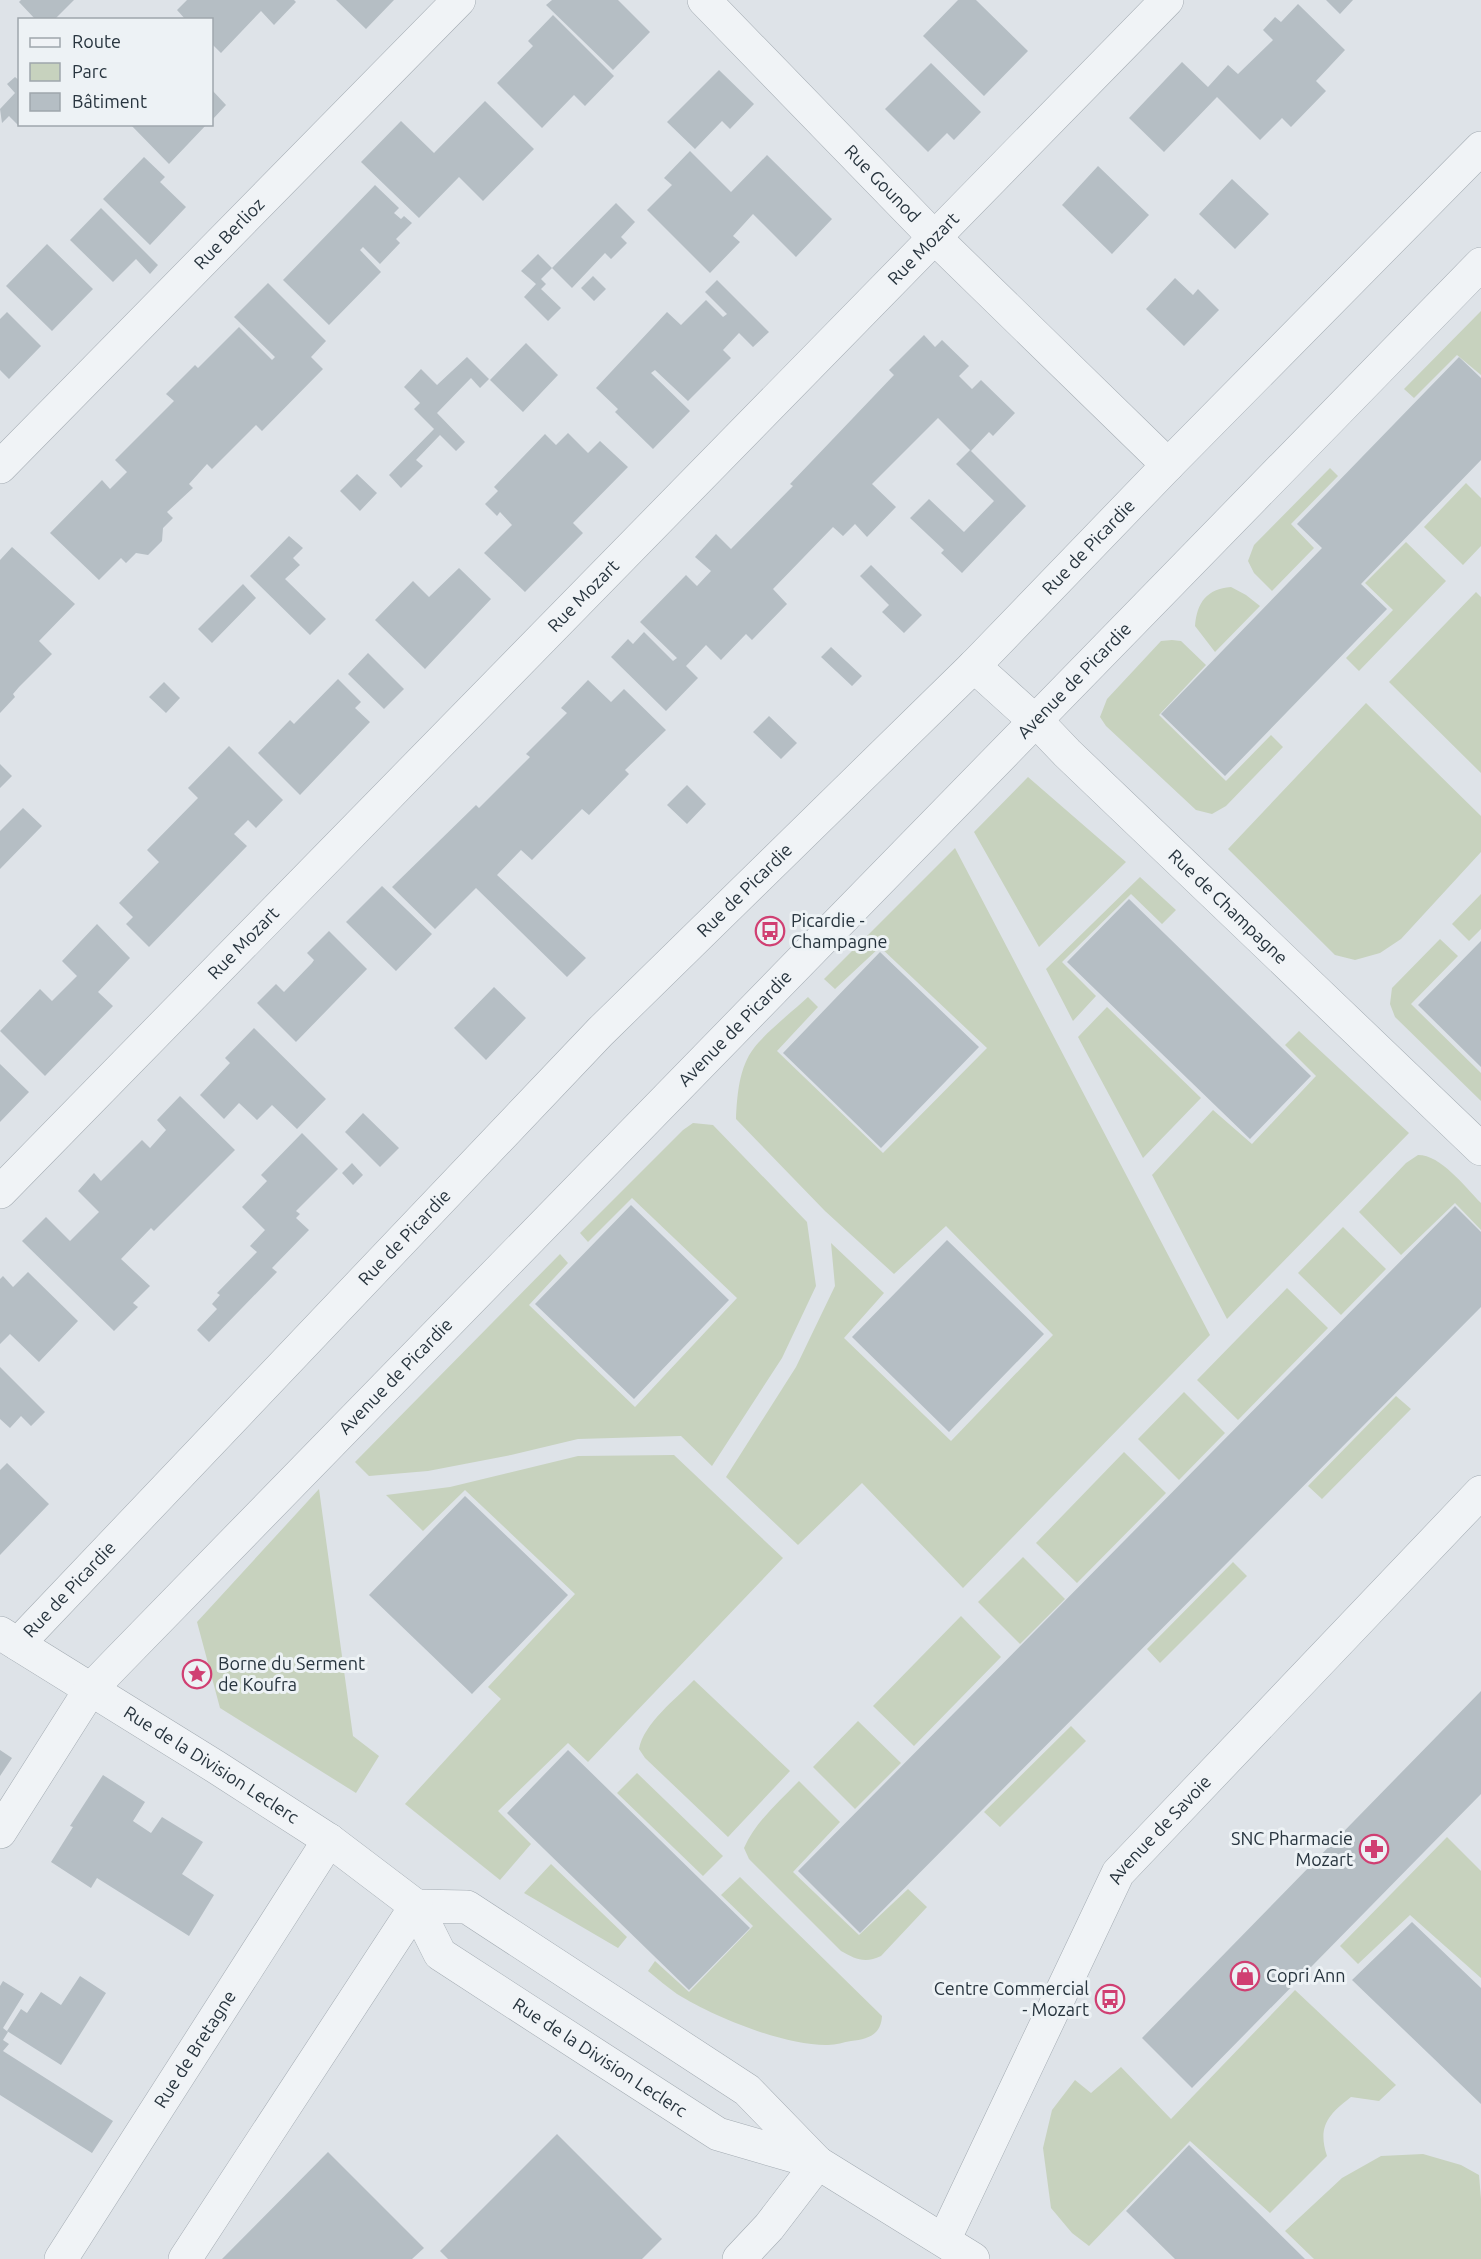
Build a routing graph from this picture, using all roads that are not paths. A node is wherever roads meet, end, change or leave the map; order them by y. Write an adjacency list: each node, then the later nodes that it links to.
1 (459, 0): 8 (street, Rue Berlioz)
2 (704, 0): 5 (street, Rue Gounod)
3 (1167, 0): 5 (street, Rue Mozart)
4 (1481, 148): 7 (street, Rue de Picardie)
5 (934, 237): 7 (street, Rue Gounod); 12 (street, Rue Mozart)
6 (1481, 264): 10 (street, Avenue de Picardie)
7 (1168, 465): 9 (street, Rue de Picardie)
8 (0, 467)
9 (974, 666): 10 (street, Rue de Champagne); 14 (street, Rue de Picardie)
10 (1033, 722): 11 (street, Rue de Champagne); 15 (street, Avenue de Picardie)
11 (1481, 1149)
12 (0, 1192)
13 (1481, 1492): 20 (street, Avenue de Savoie)
14 (9, 1638): 15 (street, Rue de la Division Leclerc)
15 (90, 1690): 16 (street, Avenue de Picardie); 17 (street, Rue de la Division Leclerc)
16 (0, 1832)
17 (329, 1840): 18 (street, Rue de la Division Leclerc); 21 (street, Rue de Bretagne)
18 (416, 1906): 19 (street, Rue de la Division Leclerc); 19 (street, Rue de la Division Leclerc); 22 (street)
19 (818, 2163): 20 (street, Rue de la Division Leclerc); 23 (street)
20 (944, 2240): 24 (street, Rue de la Division Leclerc)
21 (61, 2259)
22 (185, 2259)
23 (739, 2259)
24 (973, 2259)

